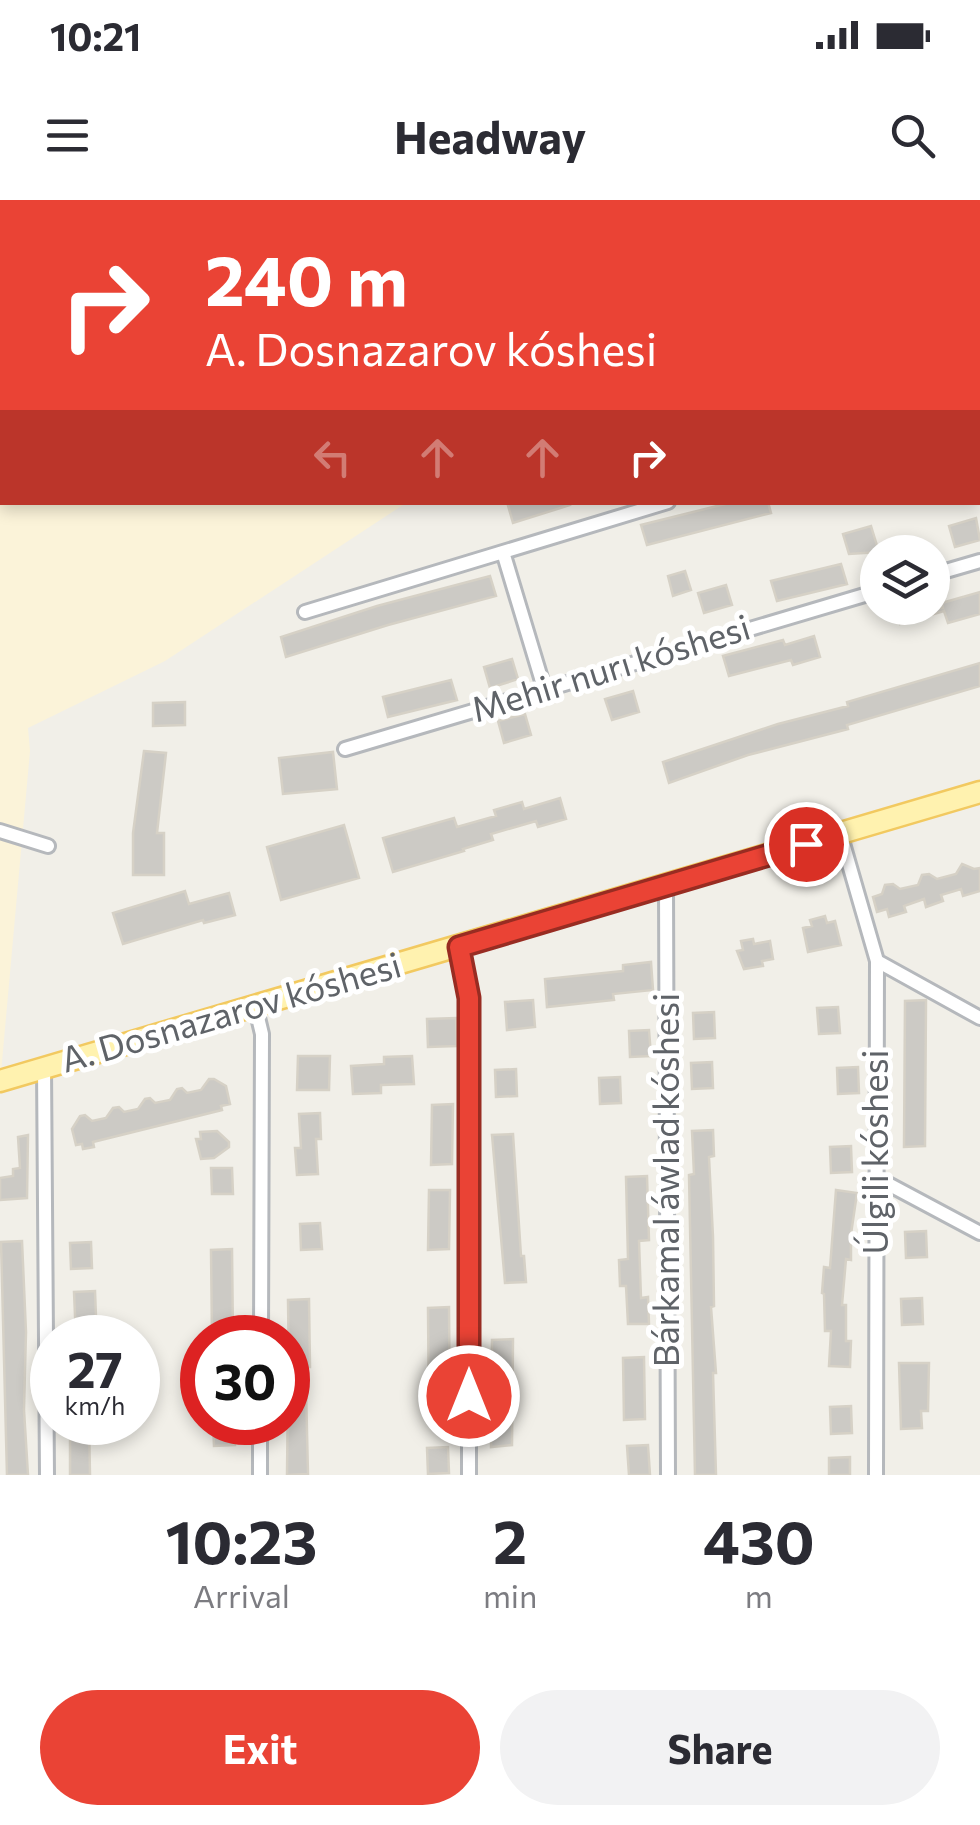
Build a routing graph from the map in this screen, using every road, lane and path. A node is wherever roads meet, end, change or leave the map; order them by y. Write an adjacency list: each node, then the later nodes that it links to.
1 (658, 505): 2 (street)
2 (503, 552): 6 (street); 7 (street)
3 (980, 561): 4 (street)
4 (950, 569)
5 (860, 595): 7 (street, Mehir nurı kóshesi)
6 (305, 612)
7 (544, 688): 8 (street, Mehir nurı kóshesi)
8 (345, 749)
9 (980, 792): 11 (main road, A. Dosnazarov kóshesi)
10 (0, 831): 12 (street)
11 (840, 833): 13 (main road, A. Dosnazarov kóshesi); 15 (street, Úlgili kóshesi)
12 (48, 846)
13 (666, 886): 14 (main road, A. Dosnazarov kóshesi); 27 (street, Bárkamal áwlad kóshesi)
14 (459, 947): 16 (main road, A. Dosnazarov kóshesi); 26 (street)
15 (877, 962): 17 (street); 20 (street, Úlgili kóshesi)
16 (255, 1005): 18 (main road, A. Dosnazarov kóshesi); 22 (street)
17 (980, 1018)
18 (44, 1068): 19 (main road, A. Dosnazarov kóshesi); 24 (street)
19 (0, 1081)
20 (876, 1178): 21 (street); 28 (street, Úlgili kóshesi)
21 (980, 1233)
22 (260, 1315)
23 (260, 1445): 25 (street)
24 (47, 1475)
25 (260, 1475)
26 (469, 1475)
27 (668, 1475)
28 (876, 1475)

